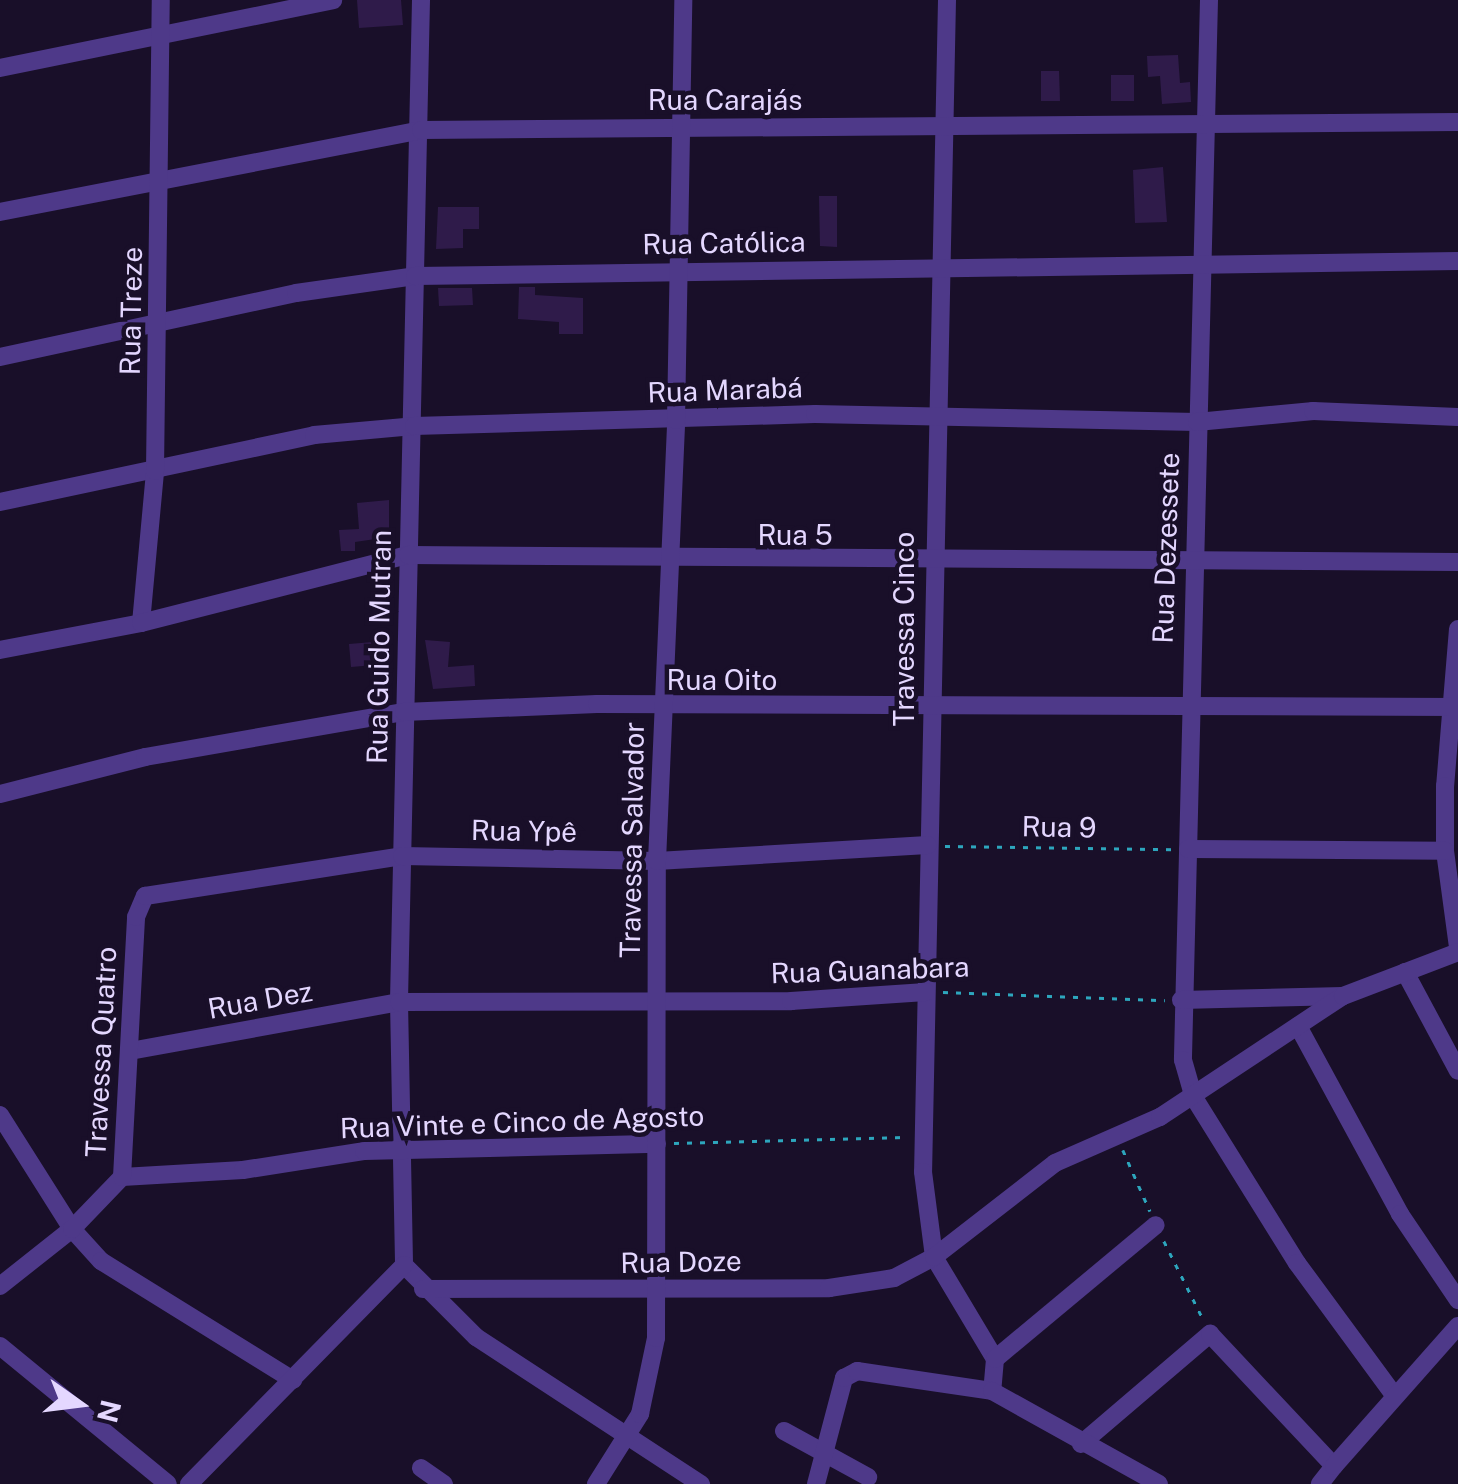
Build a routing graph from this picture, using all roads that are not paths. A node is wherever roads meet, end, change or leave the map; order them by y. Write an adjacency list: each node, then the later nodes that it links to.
1 (161, 0): 7 (street, Rua Treze)
2 (332, 0): 7 (street)
3 (421, 0): 13 (street, Rua Guido Mutran)
4 (682, 0): 11 (street, Travessa Salvador)
5 (947, 0): 12 (street, Travessa Cinco)
6 (1209, 0): 10 (street, Rua Dezessete)
7 (160, 36): 8 (street); 14 (street, Rua Treze)
8 (0, 68)
9 (1458, 122): 10 (street, Rua Carajás)
10 (1208, 124): 12 (street, Rua Carajás); 18 (street, Rua Dezessete)
11 (681, 127): 12 (street, Rua Carajás); 13 (street, Rua Carajás); 19 (street, Travessa Salvador)
12 (943, 128): 17 (street, Travessa Cinco)
13 (421, 130): 14 (street, Rua Carajás); 20 (street, Rua Guido Mutran)
14 (158, 180): 15 (street, Rua Carajás); 21 (street, Rua Treze)
15 (0, 212)
16 (1458, 261): 18 (street, Rua Católica)
17 (939, 266): 18 (street, Rua Católica); 19 (street, Rua Católica); 23 (street, Travessa Cinco)
18 (1205, 267): 26 (street, Rua Dezessete)
19 (680, 273): 20 (street, Rua Católica); 25 (street, Travessa Salvador)
20 (415, 276): 21 (street, Rua Católica); 27 (street, Rua Guido Mutran)
21 (159, 323): 22 (street, Rua Católica); 28 (street, Rua Treze)
22 (0, 357)
23 (934, 416): 25 (street, Rua Marabá); 26 (street, Rua Marabá); 33 (street, Travessa Cinco)
24 (1458, 416): 26 (street, Rua Marabá)
25 (676, 420): 27 (street, Rua Marabá); 31 (street, Travessa Salvador)
26 (1197, 422): 34 (street, Rua Dezessete)
27 (414, 426): 28 (street, Rua Marabá); 30 (street, Rua Guido Mutran)
28 (155, 471): 29 (street, Rua Marabá); 35 (street, Rua Treze)
29 (0, 502)
30 (408, 555): 31 (street, Rua 5); 35 (street, Rua 5); 42 (street, Rua Guido Mutran)
31 (666, 561): 33 (street, Rua 5); 38 (street, Travessa Salvador)
32 (1458, 562): 34 (street, Rua 5)
33 (931, 563): 34 (street, Rua 5); 41 (street, Travessa Cinco)
34 (1195, 564): 39 (street, Rua Dezessete)
35 (141, 623): 37 (street, Rua 5)
36 (1458, 628): 40 (street)
37 (0, 650)
38 (663, 707): 41 (street, Rua Oito); 42 (street, Rua Oito); 48 (street, Travessa Salvador)
39 (1189, 707): 40 (street, Rua Oito); 41 (street, Rua Oito); 45 (street, Rua Dezessete)
40 (1455, 707): 46 (street)
41 (932, 708): 44 (street, Travessa Cinco)
42 (404, 712): 43 (street, Rua Oito); 47 (street, Rua Guido Mutran)
43 (0, 794)
44 (928, 846): 48 (street, Rua Ypê); 52 (street, Travessa Cinco)
45 (1188, 849): 46 (street); 54 (street, Rua Dezessete)
46 (1446, 852): 50 (street)
47 (402, 856): 48 (street, Rua Ypê); 49 (street, Rua Ypê); 55 (street, Rua Guido Mutran)
48 (656, 861): 56 (street, Travessa Salvador)
49 (136, 917): 58 (street, Travessa Quatro)
50 (1458, 949): 51 (street)
51 (1404, 972): 53 (street); 59 (street)
52 (926, 992): 56 (street, Rua Guanabara); 67 (street, Travessa Cinco)
53 (1344, 996): 54 (street); 57 (street, Rua Doze)
54 (1182, 1000): 60 (street, Rua Dezessete)
55 (399, 1002): 56 (street, Rua Guanabara); 58 (street, Rua Dez); 63 (street, Rua Guido Mutran)
56 (657, 1003): 62 (street, Travessa Salvador)
57 (1298, 1026): 60 (street, Rua Doze); 72 (street)
58 (130, 1051): 64 (street, Travessa Quatro)
59 (1458, 1071)
60 (1193, 1096): 67 (street, Rua Doze); 78 (street)
61 (0, 1114): 66 (street)
62 (657, 1144): 63 (street, Rua Vinte e Cinco de Agosto); 71 (street, Travessa Salvador)
63 (398, 1150): 64 (street, Rua Vinte e Cinco de Agosto); 68 (street, Rua Guido Mutran)
64 (122, 1177): 66 (street, Travessa Quatro)
65 (1156, 1225): 75 (street)
66 (72, 1229): 69 (street, Travessa Quatro); 76 (street)
67 (934, 1257): 71 (street, Rua Doze); 75 (street)
68 (404, 1265): 70 (street); 76 (street)
69 (0, 1286)
70 (423, 1289): 71 (street, Rua Doze); 80 (street)
71 (656, 1290): 80 (street, Travessa Salvador)
72 (1458, 1300)
73 (1458, 1326): 78 (street)
74 (0, 1346): 86 (street)
75 (995, 1359): 77 (street)
76 (292, 1380): 87 (street)
77 (992, 1392): 81 (street); 82 (street)
78 (1394, 1395): 83 (street)
79 (784, 1431): 82 (street)
80 (627, 1435): 89 (street, Travessa Salvador); 90 (street)
81 (1081, 1444): 83 (street); 92 (street)
82 (825, 1454): 85 (street); 91 (street)
83 (1334, 1466): 93 (street)
84 (421, 1468): 88 (street)
85 (868, 1477)
86 (168, 1484)
87 (189, 1484)
88 (444, 1484)
89 (596, 1484)
90 (701, 1484)
91 (816, 1484)
92 (1159, 1484)
93 (1320, 1484)

